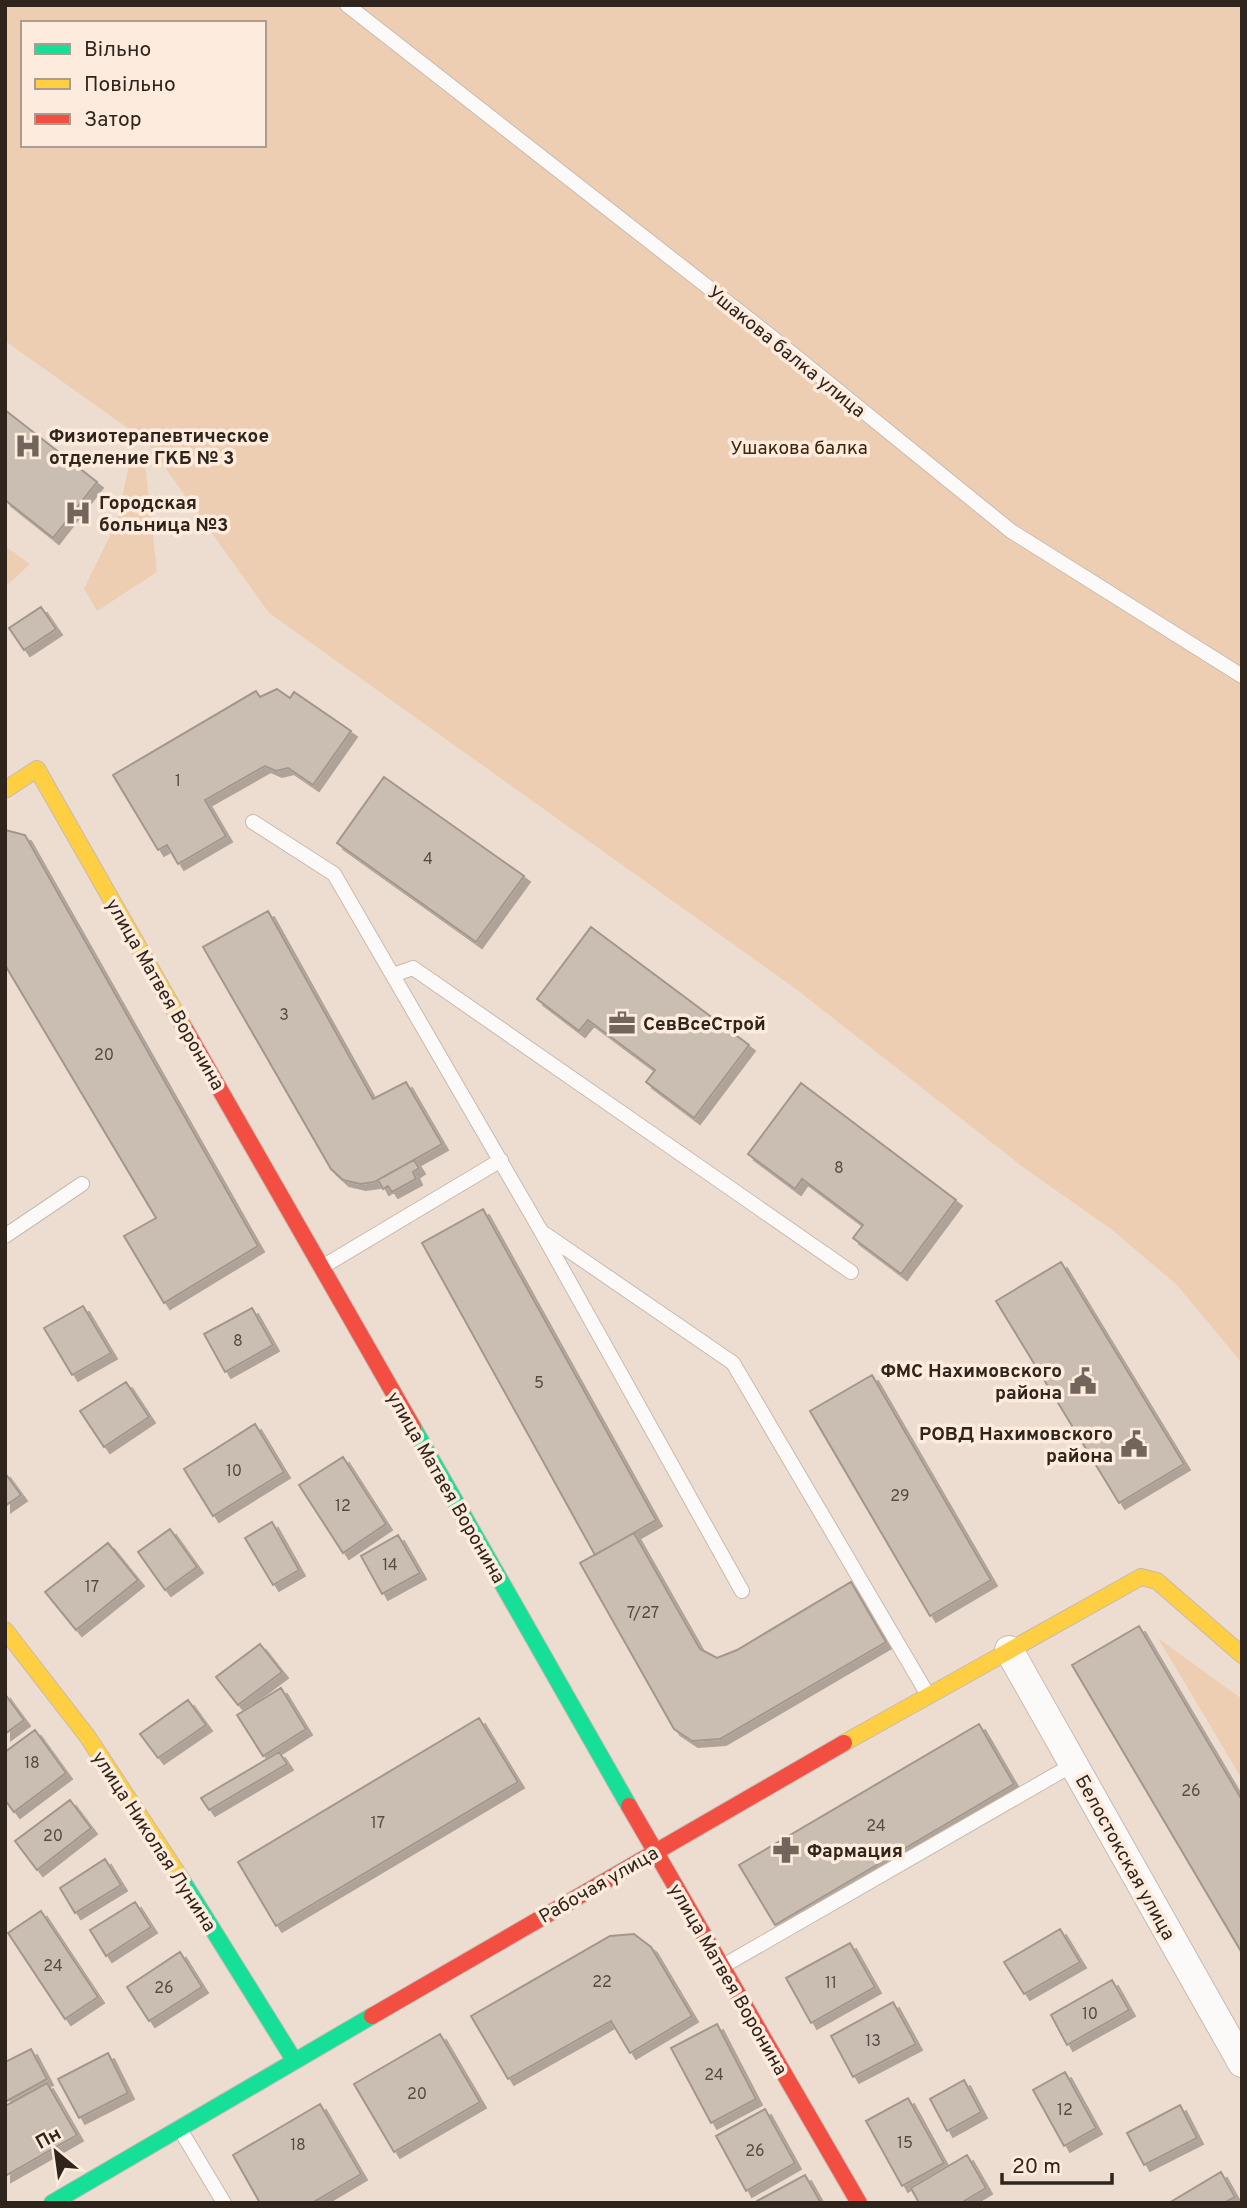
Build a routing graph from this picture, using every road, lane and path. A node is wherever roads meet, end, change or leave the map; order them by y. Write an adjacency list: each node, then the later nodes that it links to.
1 (347, 5): 2 (lane, Ушакова балка улица)
2 (1242, 677)
3 (5, 790): 10 (street, улица Матвея Воронина)
4 (253, 822): 5 (lane)
5 (393, 975): 6 (lane); 11 (lane)
6 (500, 1160): 8 (lane); 10 (lane)
7 (82, 1184): 9 (lane)
8 (541, 1231): 12 (lane); 16 (lane)
9 (5, 1236)
10 (321, 1267): 18 (street, улица Матвея Воронина)
11 (850, 1272)
12 (742, 1591)
13 (5, 1630): 20 (street, улица Николая Лунина)
14 (1009, 1650): 15 (street, Рабочая улица); 16 (street, Рабочая улица); 17 (street, Белостокская улица)
15 (1242, 1655)
16 (928, 1695): 18 (street, Рабочая улица)
17 (1074, 1764): 19 (lane); 21 (street, Белостокская улица)
18 (655, 1851): 19 (street, улица Матвея Воронина); 20 (street, Рабочая улица)
19 (722, 1967): 25 (street, улица Матвея Воронина)
20 (294, 2060): 22 (street, Рабочая улица)
21 (1242, 2063)
22 (181, 2130): 23 (street, Рабочая улица); 24 (lane)
23 (52, 2203)
24 (224, 2203)
25 (859, 2203)

